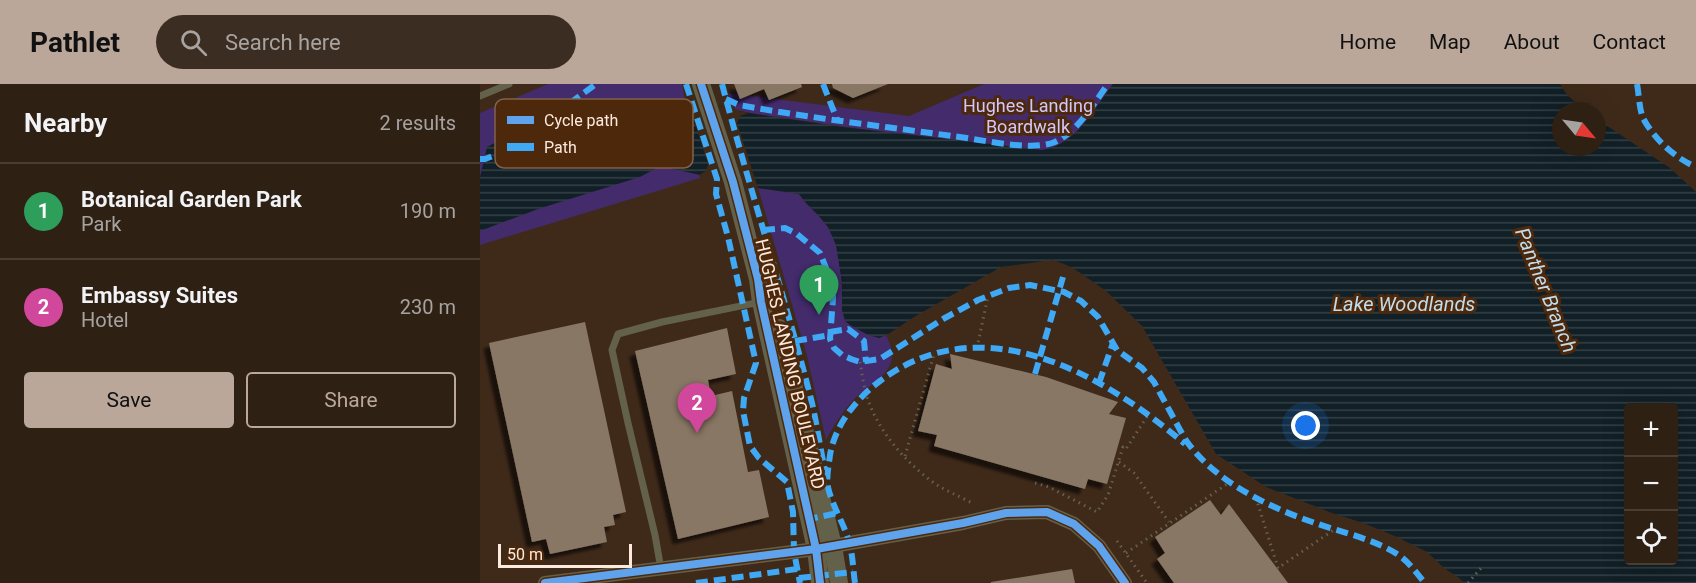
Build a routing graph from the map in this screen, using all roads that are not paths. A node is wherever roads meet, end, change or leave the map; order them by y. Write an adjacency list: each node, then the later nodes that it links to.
1 (509, 84): 3 (lane)
2 (700, 84): 4 (street, HUGHES LANDING BOULEVARD)
3 (480, 96)
4 (766, 301): 5 (street, HUGHES LANDING BOULEVARD); 6 (lane)
5 (825, 548): 6 (street); 8 (street, HUGHES LANDING BOULEVARD); 9 (street, HUGHES LANDING BOULEVARD); 10 (street)
6 (661, 569): 7 (street)
7 (545, 583)
8 (820, 583)
9 (839, 583)
10 (1125, 583)

